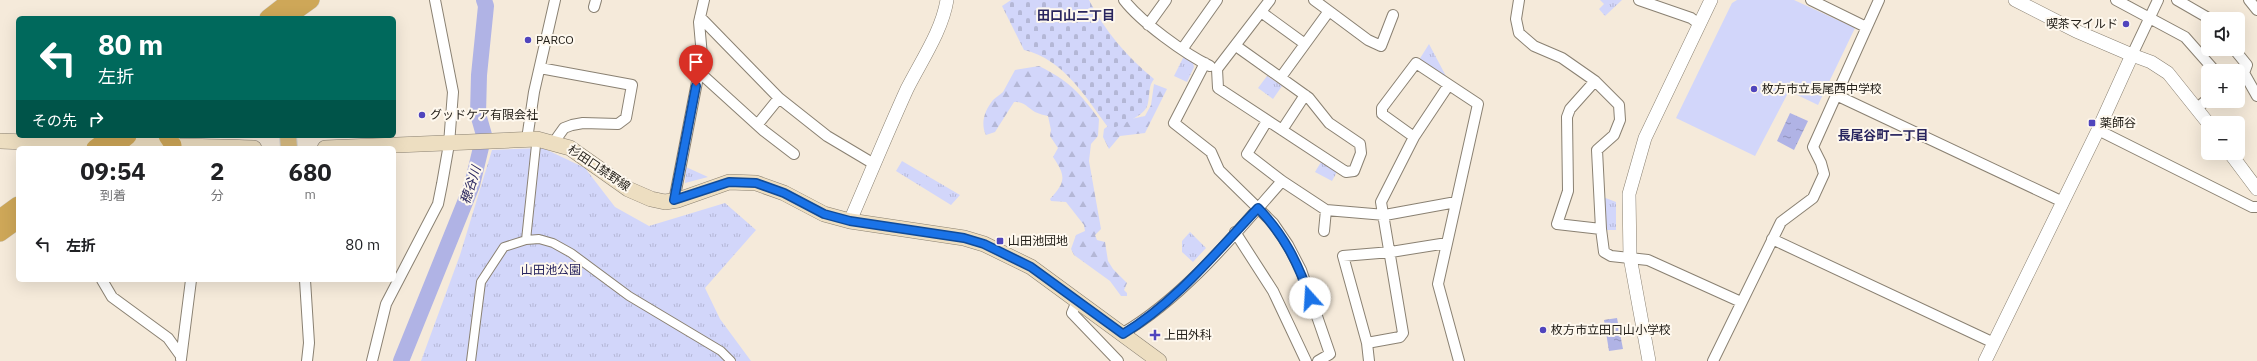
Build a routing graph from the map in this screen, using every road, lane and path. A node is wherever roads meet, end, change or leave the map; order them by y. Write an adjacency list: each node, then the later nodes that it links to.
1 (291, 0): 27 (highway)
2 (311, 0): 28 (highway)
3 (435, 0): 66 (street)
4 (555, 0): 41 (street)
5 (947, 0): 72 (street)
6 (1124, 0): 32 (street)
7 (1166, 0): 32 (street)
8 (1217, 0): 36 (street)
9 (1270, 0): 24 (street)
10 (1314, 0): 23 (street)
11 (1519, 0): 47 (street)
12 (1639, 0): 31 (street)
13 (1711, 0): 31 (street)
14 (1811, 0): 33 (street)
15 (1879, 0): 33 (street)
16 (2015, 0): 37 (street)
17 (2116, 0): 29 (street)
18 (2158, 0): 29 (street)
19 (2176, 0): 25 (street)
20 (2249, 0): 22 (street)
21 (701, 2): 30 (street)
22 (2257, 10)
23 (1329, 11): 26 (street); 34 (street)
24 (1261, 12): 34 (street); 35 (street)
25 (2201, 14)
26 (1393, 15)
27 (271, 16)
28 (289, 16)
29 (2150, 17): 37 (street); 40 (street)
30 (700, 18): 44 (street); 52 (street)
31 (1699, 24): 94 (street)
32 (1148, 25): 36 (street)
33 (1866, 27): 50 (street)
34 (1305, 44): 45 (street)
35 (1236, 46): 43 (street); 45 (street)
36 (1183, 48): 39 (street)
37 (2132, 55): 54 (street); 59 (street)
38 (2240, 56): 42 (street)
39 (1205, 63): 43 (street); 80 (street)
40 (2209, 64)
41 (540, 68): 63 (street); 64 (street)
42 (2245, 68)
43 (1217, 69): 56 (street)
44 (699, 72): 57 (street); 75 (street)
45 (1281, 77): 49 (street)
46 (2245, 80): 51 (street)
47 (1595, 81): 86 (street); 86 (street)
48 (1448, 86): 60 (street); 60 (street); 76 (street)
49 (1305, 95): 58 (street); 58 (street)
50 (1836, 95): 77 (street); 90 (street)
51 (2257, 96)
52 (779, 98): 57 (street); 72 (street)
53 (2201, 105): 54 (street)
54 (2197, 108): 55 (street)
55 (2203, 116)
56 (1267, 121): 58 (street); 73 (street)
57 (758, 124): 70 (street)
58 (1282, 130)
59 (2098, 130): 77 (street); 79 (street)
60 (1414, 137): 82 (street)
61 (170, 140): 65 (main road); 68 (main road)
62 (0, 141): 67 (main road)
63 (527, 141): 64 (main road, 杉田口禁野線); 66 (main road, 杉田口禁野線); 91 (street)
64 (554, 142): 75 (main road, 杉田口禁野線)
65 (110, 143): 67 (main road)
66 (454, 144): 69 (main road, 杉田口禁野線); 106 (street)
67 (56, 146)
68 (192, 146)
69 (390, 146)
70 (794, 154)
71 (2235, 160): 74 (street)
72 (874, 164): 85 (street)
73 (1282, 181): 80 (street); 81 (street)
74 (2257, 188)
75 (674, 200): 85 (main road, 杉田口禁野線)
76 (1456, 202): 82 (street); 92 (street)
77 (2063, 202): 102 (street)
78 (16, 206): 83 (highway)
79 (2257, 207)
80 (1258, 208): 88 (street); 103 (street)
81 (1326, 210): 82 (street); 87 (street)
82 (1385, 215): 93 (street)
83 (0, 218)
84 (16, 221): 89 (highway)
85 (850, 221): 98 (main road, 杉田口禁野線)
86 (1601, 230): 94 (street)
87 (1324, 231)
88 (1235, 232): 100 (street); 111 (street)
89 (0, 233)
90 (1772, 239): 99 (street); 102 (street)
91 (526, 240): 107 (street); 108 (street)
92 (1447, 243): 93 (street); 114 (street)
93 (1390, 252): 101 (street); 101 (street)
94 (1630, 257): 99 (street); 115 (street)
95 (103, 282): 104 (street)
96 (191, 282): 104 (street)
97 (305, 282): 105 (street)
98 (1077, 301): 100 (main road, 杉田口禁野線); 109 (street)
99 (1740, 302): 116 (street)
100 (1123, 334): 110 (main road, 杉田口禁野線)
101 (1367, 343): 113 (street)
102 (1994, 343): 117 (street)
103 (1332, 357): 112 (street)
104 (181, 358)
105 (307, 361)
106 (372, 361)
107 (471, 361)
108 (732, 361)
109 (1118, 361)
110 (1159, 361)
111 (1306, 361)
112 (1318, 361)
113 (1369, 361)
114 (1459, 361)
115 (1649, 361)
116 (1713, 361)
117 (1985, 361)

